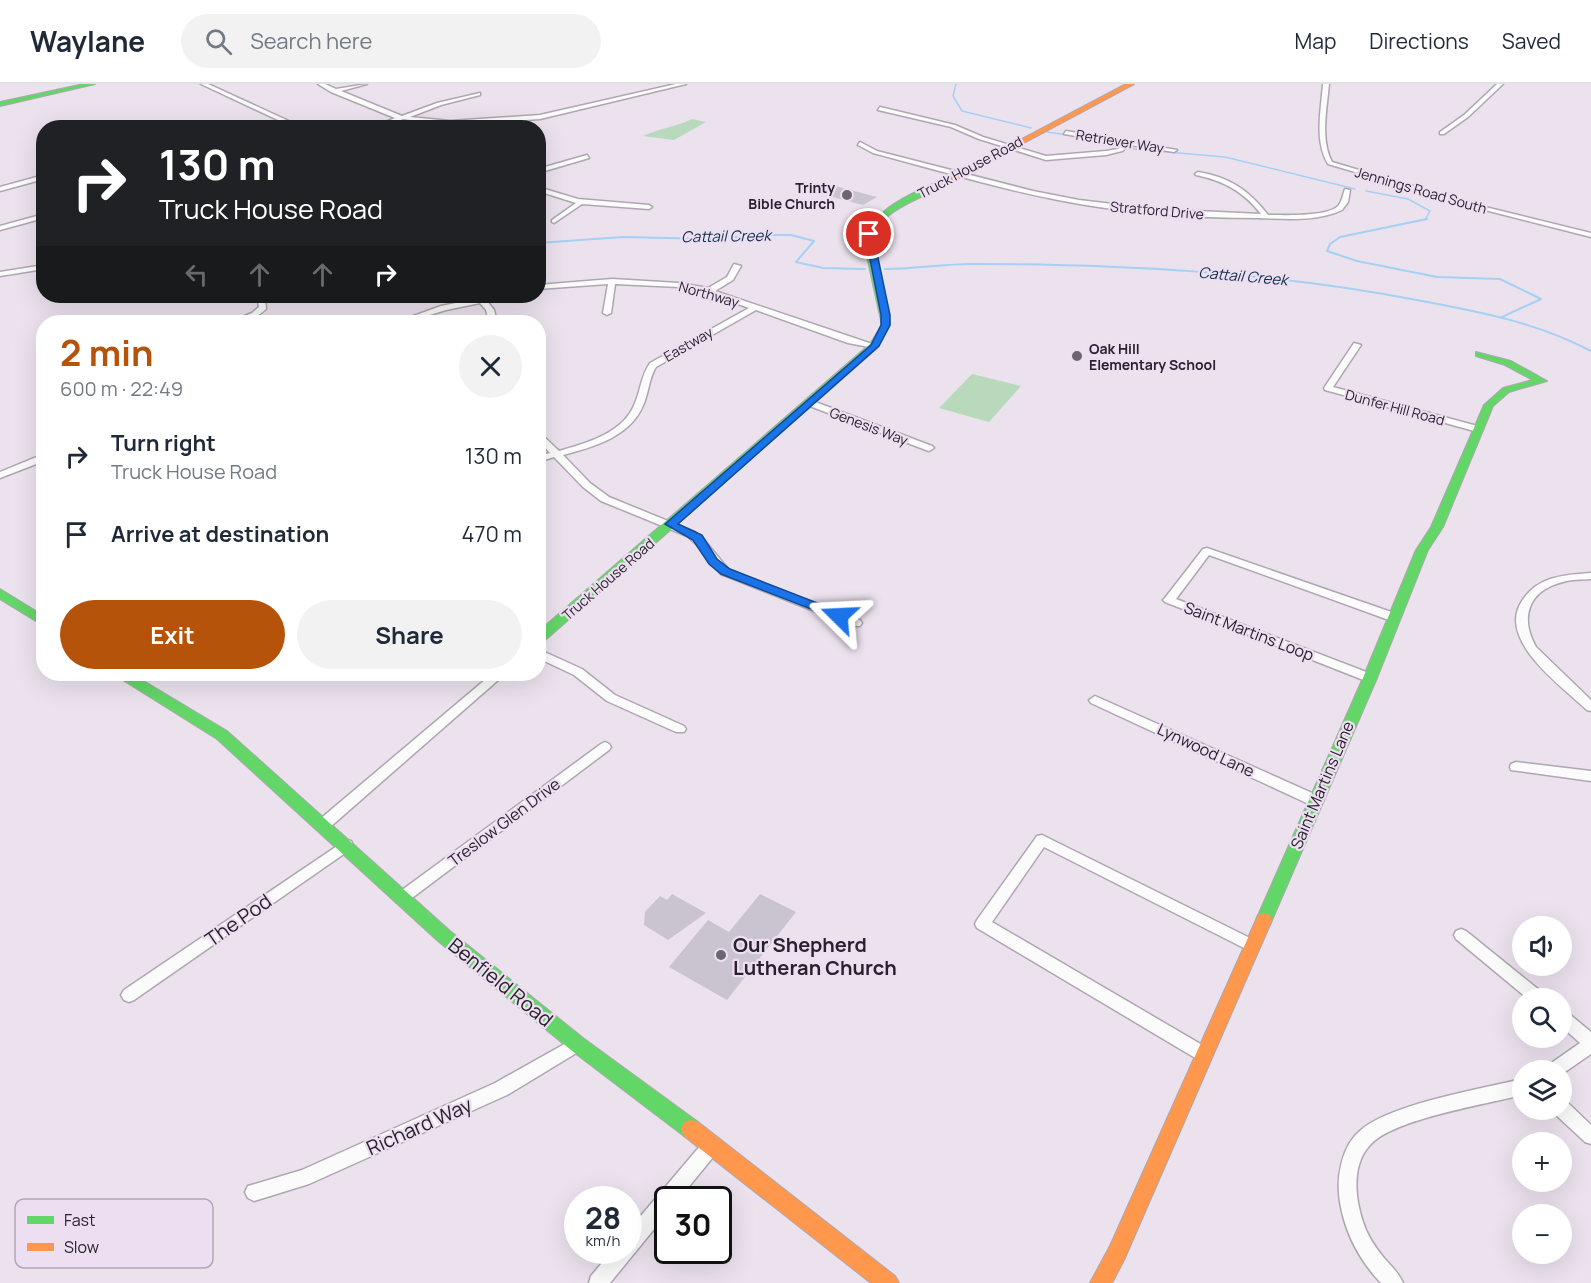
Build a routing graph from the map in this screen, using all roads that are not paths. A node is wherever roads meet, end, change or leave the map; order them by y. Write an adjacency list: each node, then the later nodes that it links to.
1 (92, 84): 12 (street)
2 (204, 84): 16 (street)
3 (321, 84): 10 (street)
4 (364, 84): 10 (street)
5 (683, 84): 9 (street)
6 (1131, 84): 24 (street, Truck House Road)
7 (1326, 84): 40 (street, Jennings Road South)
8 (1500, 84): 21 (street)
9 (673, 85): 15 (street)
10 (333, 91): 14 (street)
11 (478, 94): 14 (street)
12 (0, 104)
13 (880, 109): 24 (street)
14 (401, 118): 17 (street); 18 (street)
15 (527, 118): 19 (street)
16 (283, 120)
17 (396, 120)
18 (414, 120)
19 (504, 120)
20 (1066, 133): 22 (street, Retriever Way)
21 (1442, 133)
22 (1129, 142): 24 (street); 25 (street, Retriever Way)
23 (860, 144): 28 (street, Stratford Drive)
24 (1009, 146): 28 (street, Truck House Road)
25 (1174, 150)
26 (587, 157): 27 (street)
27 (546, 169)
28 (958, 173): 36 (street, Stratford Drive); 54 (street, Truck House Road)
29 (1197, 174): 36 (street)
30 (36, 179): 31 (street)
31 (0, 189)
32 (1347, 190): 36 (street, Stratford Drive)
33 (546, 193): 34 (street)
34 (581, 202): 35 (street); 38 (street)
35 (649, 207)
36 (1265, 215)
37 (36, 218): 39 (street)
38 (554, 221)
39 (0, 228)
40 (1591, 235)
41 (737, 266): 46 (street)
42 (36, 268): 43 (street)
43 (0, 274)
44 (612, 281): 45 (street, Northway); 46 (street, Northway); 50 (street)
45 (546, 286)
46 (709, 291): 49 (street, Northway)
47 (262, 303): 51 (street)
48 (461, 303): 52 (street)
49 (754, 308): 54 (street, Northway); 60 (street, Eastway)
50 (607, 313)
51 (252, 315)
52 (423, 315)
53 (1357, 345): 57 (street, Dunfer Hill Road)
54 (874, 346): 56 (street, Truck House Road)
55 (1479, 354): 57 (street, Saint Martins Lane)
56 (810, 403): 59 (street, Genesis Way); 64 (street, Truck House Road)
57 (1478, 429): 68 (street, Saint Martins Lane)
58 (546, 442): 60 (street)
59 (929, 448)
60 (557, 453): 61 (street, Eastway); 64 (street)
61 (546, 456)
62 (36, 460): 63 (street)
63 (0, 475)
64 (671, 524): 69 (street); 70 (street, Truck House Road)
65 (1591, 576): 76 (street)
66 (0, 593): 67 (street)
67 (36, 617)
68 (1393, 617): 72 (street, Saint Martins Lane); 72 (street, Saint Martins Loop)
69 (856, 623)
70 (546, 632)
71 (546, 657): 77 (street)
72 (1370, 678): 81 (street, Saint Martins Lane)
73 (139, 681): 82 (street, Benfield Road)
74 (491, 681): 82 (street)
75 (1095, 700): 81 (street, Lynwood Lane)
76 (1591, 707)
77 (680, 729)
78 (605, 747): 84 (street, Treslow Glen Drive)
79 (1516, 767): 80 (street)
80 (1591, 776)
81 (1316, 801): 86 (street, Saint Martins Lane)
82 (324, 824): 83 (street, Benfield Road)
83 (346, 845): 84 (street, Benfield Road); 88 (street, The Pod)
84 (403, 897): 90 (street, Benfield Road)
85 (1461, 935): 87 (street)
86 (1251, 945): 92 (street, Saint Martins Lane); 92 (street)
87 (1526, 988)
88 (129, 995)
89 (1572, 1027): 91 (street)
90 (577, 1044): 97 (street, Benfield Road); 98 (street, Richard Way)
91 (1591, 1044): 93 (street)
92 (1203, 1054): 103 (street, Saint Martins Lane)
93 (1568, 1060)
94 (1512, 1090): 104 (street)
95 (1572, 1118): 96 (street)
96 (1591, 1136)
97 (712, 1145): 99 (street); 102 (street, Benfield Road)
98 (254, 1192)
99 (642, 1229)
100 (613, 1264): 101 (street)
101 (598, 1283)
102 (888, 1283)
103 (1101, 1283)
104 (1394, 1283)

